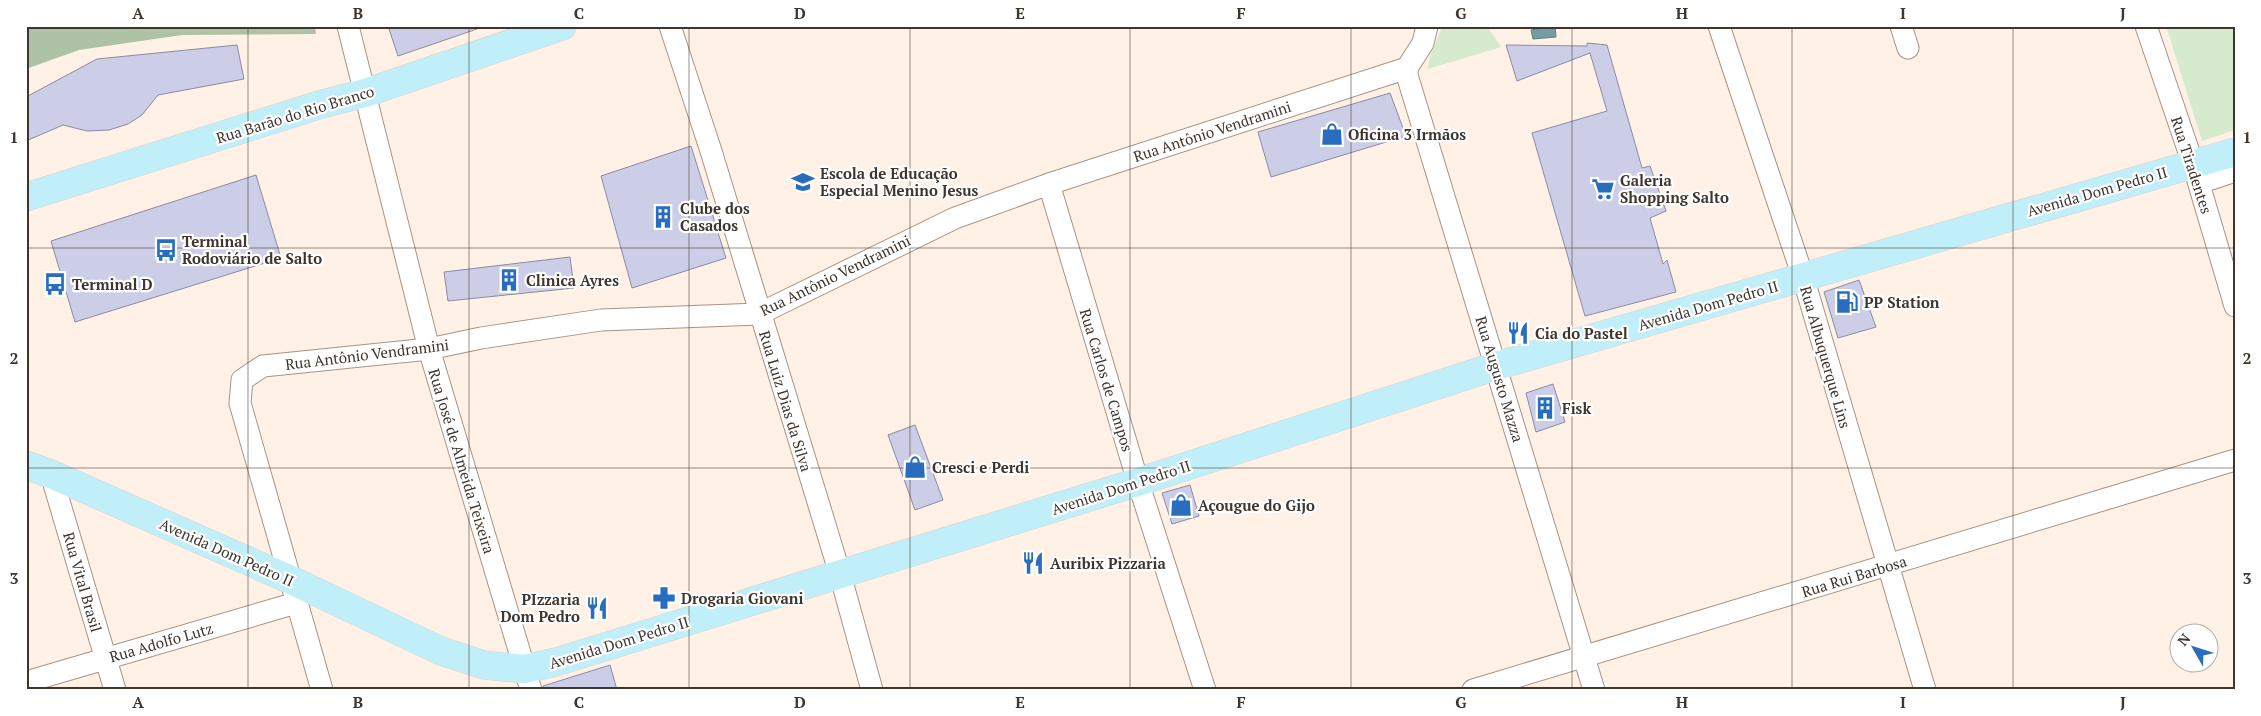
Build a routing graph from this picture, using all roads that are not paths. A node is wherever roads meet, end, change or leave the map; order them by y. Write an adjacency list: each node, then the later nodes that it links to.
1 (348, 26): 10 (street, Rua José de Almeida Teixeira)
2 (562, 26): 10 (main road, Rua Barão do Rio Branco)
3 (670, 26): 18 (street, Rua Luiz Dias da Silva)
4 (1427, 26): 9 (street)
5 (1719, 26): 16 (street, Rua Albuquerque Lins)
6 (1901, 26): 8 (street)
7 (2146, 26): 13 (street, Rua Tiradentes)
8 (1908, 48)
9 (1407, 68): 14 (street, Rua Antônio Vendramini); 20 (street, Rua Augusto Mazza)
10 (365, 93): 15 (main road, Rua Barão do Rio Branco); 19 (street, Rua José de Almeida Teixeira)
11 (2235, 152): 13 (main road, Avenida Dom Pedro II)
12 (2235, 171): 13 (street)
13 (2196, 174): 16 (main road, Avenida Dom Pedro II); 17 (street, Rua Tiradentes)
14 (1049, 184): 18 (street, Rua Antônio Vendramini); 23 (street, Rua Carlos de Campos)
15 (26, 197)
16 (1803, 277): 20 (main road, Avenida Dom Pedro II); 24 (street, Rua Albuquerque Lins)
17 (2235, 306)
18 (760, 314): 19 (street, Rua Antônio Vendramini); 25 (street, Rua Luiz Dias da Silva)
19 (429, 349): 26 (street, Rua Antônio Vendramini); 29 (street, Rua José de Almeida Teixeira)
20 (1496, 366): 23 (main road, Avenida Dom Pedro II); 27 (street, Rua Augusto Mazza)
21 (2235, 460): 24 (street, Rua Rui Barbosa)
22 (39, 470): 26 (main road, Avenida Dom Pedro II); 28 (street, Rua Vital Brasil)
23 (1138, 482): 25 (main road, Avenida Dom Pedro II); 34 (street, Rua Carlos de Campos)
24 (1887, 567): 27 (street, Rua Rui Barbosa); 37 (street, Rua Albuquerque Lins)
25 (840, 574): 29 (main road, Avenida Dom Pedro II); 33 (street, Rua Luiz Dias da Silva)
26 (293, 591): 28 (street, Rua Adolfo Lutz); 29 (main road, Avenida Dom Pedro II); 32 (street)
27 (1584, 655): 35 (street, Rua Rui Barbosa); 36 (street, Rua Augusto Mazza)
28 (106, 659): 30 (street, Rua Adolfo Lutz); 31 (street, Rua Vital Brasil)
29 (527, 679)
30 (26, 682)
31 (116, 690)
32 (322, 690)
33 (872, 690)
34 (1205, 690)
35 (1473, 690)
36 (1594, 690)
37 (1924, 690)

